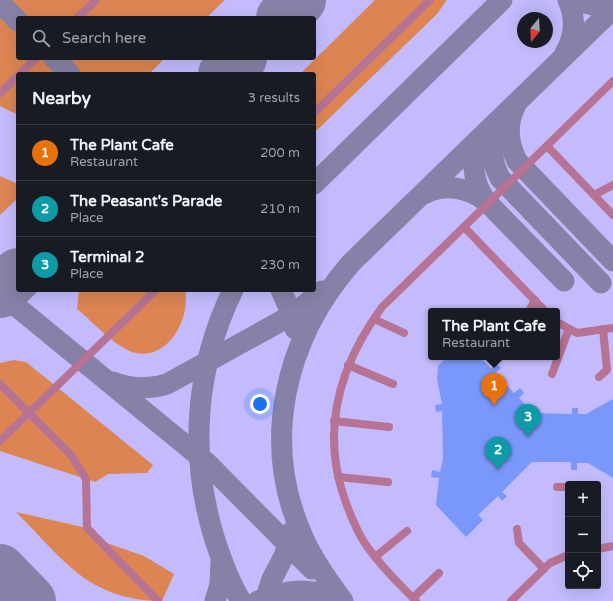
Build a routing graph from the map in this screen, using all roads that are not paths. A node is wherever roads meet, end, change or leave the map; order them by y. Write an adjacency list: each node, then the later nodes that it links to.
1 (96, 0): 3 (lane)
2 (430, 0): 9 (lane)
3 (79, 16)
4 (34, 60): 5 (lane)
5 (22, 72)
6 (16, 78): 8 (lane)
7 (613, 81): 10 (lane)
8 (0, 93)
9 (316, 111)
10 (547, 146): 12 (lane); 14 (lane)
11 (613, 185): 12 (lane)
12 (594, 195): 13 (lane)
13 (613, 215)
14 (464, 227): 16 (lane); 19 (lane)
15 (154, 292): 32 (lane)
16 (535, 300): 17 (lane); 18 (lane)
17 (530, 308)
18 (542, 308)
19 (374, 319): 24 (lane); 27 (lane)
20 (560, 324): 22 (lane)
21 (613, 328): 23 (lane)
22 (569, 329): 23 (lane); 25 (lane)
23 (603, 329): 29 (lane)
24 (404, 333)
25 (560, 353)
26 (557, 360): 28 (lane)
27 (348, 365): 31 (lane); 33 (lane)
28 (552, 374)
29 (599, 377)
30 (0, 384): 32 (lane)
31 (393, 384)
32 (30, 414): 35 (lane); 49 (lane)
33 (334, 421): 34 (lane); 36 (lane)
34 (389, 426)
35 (0, 441)
36 (338, 477): 37 (lane); 45 (lane)
37 (388, 482)
38 (557, 487): 39 (lane)
39 (565, 487)
40 (517, 529): 46 (lane)
41 (407, 531): 45 (lane)
42 (613, 546): 43 (lane)
43 (601, 548)
44 (565, 556): 46 (lane)
45 (375, 557): 48 (lane)
46 (544, 569): 50 (lane)
47 (439, 573): 48 (lane)
48 (414, 600)
49 (158, 601)
50 (511, 601)

